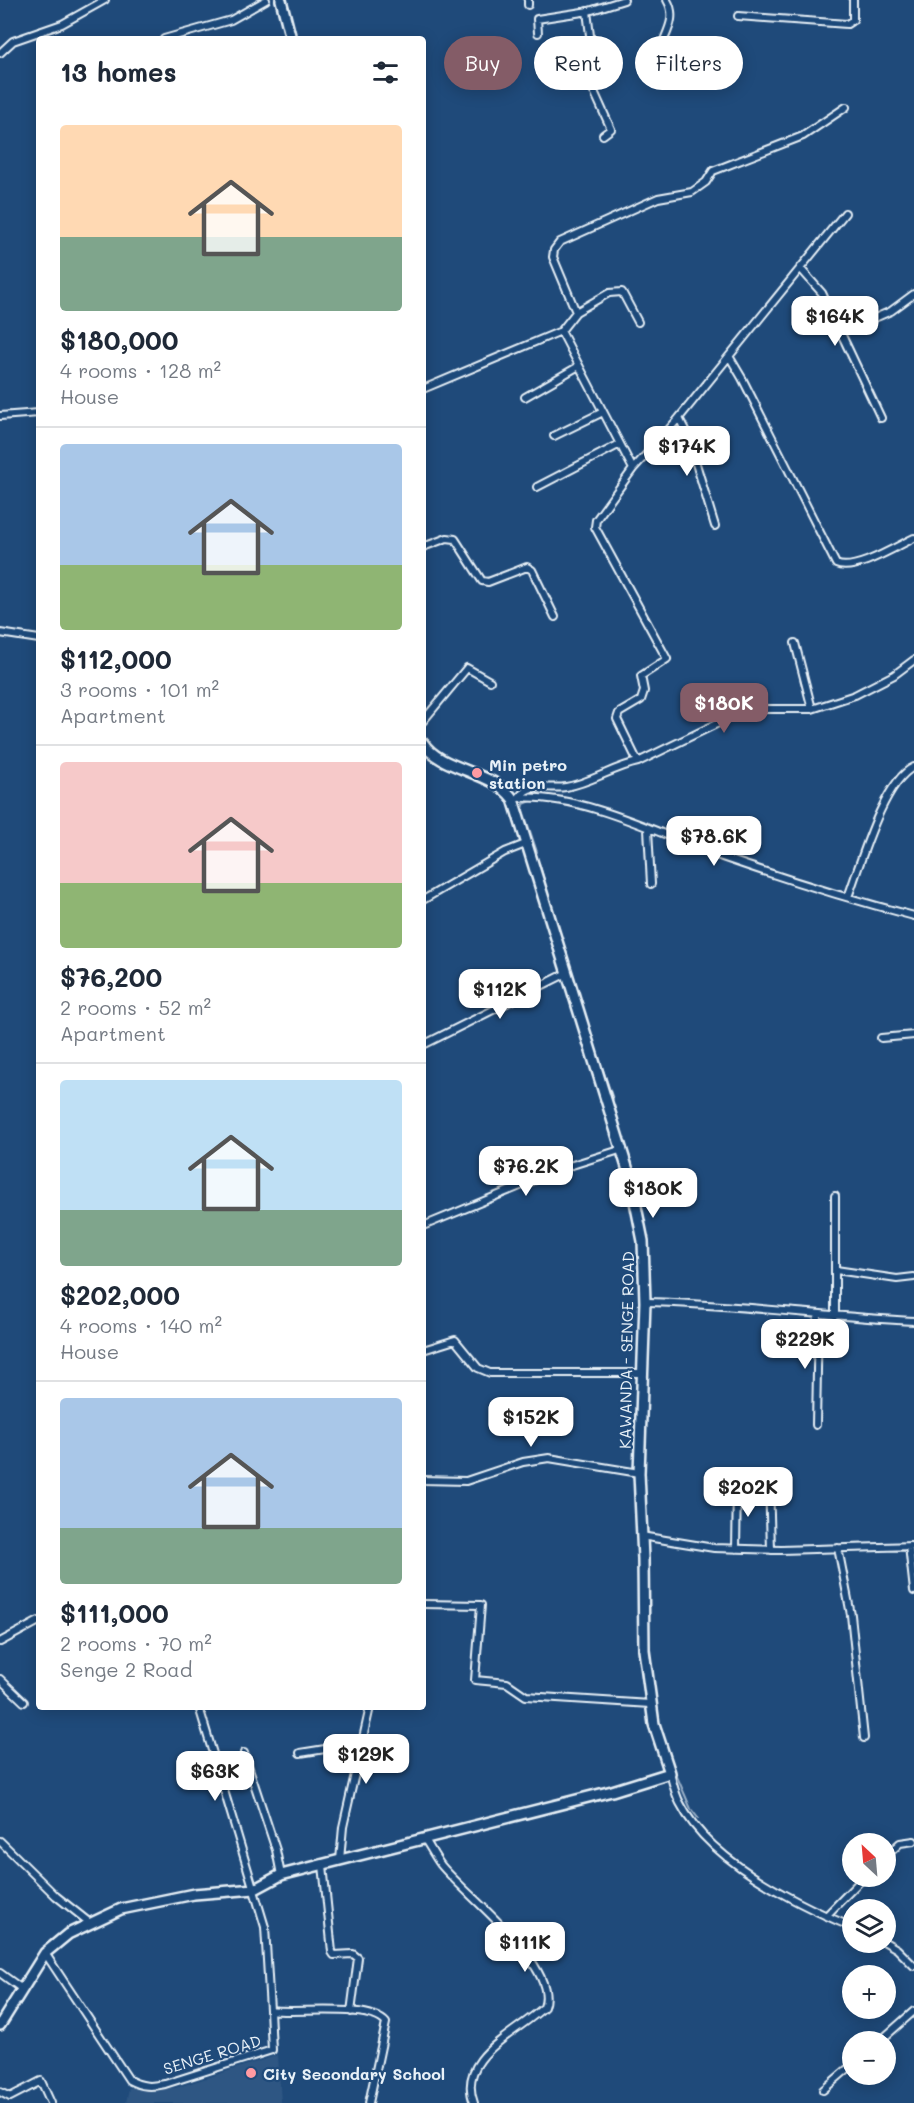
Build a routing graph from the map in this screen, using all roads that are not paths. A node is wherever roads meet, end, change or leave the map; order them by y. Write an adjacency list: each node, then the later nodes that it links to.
1 (105, 0): 13 (street)
2 (266, 0): 10 (street)
3 (281, 0): 11 (street)
4 (623, 0): 7 (street)
5 (667, 0): 12 (street)
6 (853, 0): 8 (street)
7 (587, 11): 9 (street); 15 (street)
8 (738, 16)
9 (538, 33)
10 (175, 36)
11 (290, 36)
12 (667, 36)
13 (0, 51)
14 (846, 107): 19 (street)
15 (603, 135)
16 (845, 213): 17 (street)
17 (800, 268): 22 (street); 23 (street)
18 (914, 294): 22 (street)
19 (576, 312): 20 (street); 21 (street)
20 (638, 322)
21 (561, 331): 24 (street); 25 (street)
22 (842, 332): 31 (street)
23 (729, 357): 30 (street); 37 (street)
24 (579, 366): 26 (street); 27 (street)
25 (426, 388)
26 (525, 397)
27 (603, 412): 32 (street); 33 (street)
28 (36, 413): 29 (street)
29 (0, 416)
30 (679, 418): 34 (street); 36 (street)
31 (881, 418)
32 (554, 436)
33 (620, 444): 34 (street); 35 (street)
34 (633, 470): 48 (street)
35 (537, 487)
36 (715, 526)
37 (914, 538)
38 (426, 546): 39 (street)
39 (555, 617)
40 (0, 633): 41 (street)
41 (36, 639)
42 (795, 643): 45 (street)
43 (914, 660): 45 (street)
44 (490, 681): 46 (street)
45 (812, 709): 48 (street)
46 (426, 717)
47 (427, 753): 50 (street)
48 (638, 762): 50 (street)
49 (914, 767): 54 (street)
50 (516, 798): 51 (street); 52 (street, KAWANDA - SENGE ROAD)
51 (648, 828): 53 (street); 54 (street)
52 (528, 843): 55 (street); 57 (street, KAWANDA - SENGE ROAD)
53 (651, 884)
54 (848, 897): 56 (street)
55 (426, 898)
56 (914, 915)
57 (567, 973): 60 (street); 61 (street, KAWANDA - SENGE ROAD)
58 (914, 1035): 59 (street)
59 (881, 1038)
60 (426, 1044)
61 (623, 1149): 63 (street); 66 (street, KAWANDA - SENGE ROAD)
62 (835, 1196): 64 (street)
63 (426, 1225)
64 (836, 1270): 65 (street); 68 (street)
65 (914, 1277)
66 (645, 1302): 67 (street); 71 (street, KAWANDA - SENGE ROAD)
67 (818, 1315): 68 (street); 72 (street)
68 (835, 1317): 69 (street)
69 (914, 1321)
70 (426, 1349): 71 (street)
71 (643, 1373): 73 (street, KAWANDA - SENGE ROAD)
72 (816, 1425)
73 (639, 1473): 74 (street); 77 (street, KAWANDA - SENGE ROAD)
74 (426, 1480)
75 (770, 1480): 81 (street)
76 (737, 1486): 80 (street)
77 (640, 1536): 80 (street); 88 (street, KAWANDA - SENGE ROAD)
78 (912, 1546): 79 (street); 82 (street)
79 (838, 1548): 81 (street); 91 (street)
80 (736, 1549): 81 (street)
81 (771, 1550)
82 (914, 1591)
83 (426, 1604): 88 (street)
84 (36, 1623): 85 (street)
85 (0, 1641)
86 (0, 1678): 87 (street)
87 (24, 1702)
88 (650, 1704): 95 (street, KAWANDA - SENGE ROAD)
89 (200, 1710): 104 (street)
90 (369, 1710): 92 (street)
91 (864, 1738)
92 (363, 1743): 94 (street); 100 (street)
93 (244, 1753): 102 (street)
94 (300, 1753)
95 (670, 1773): 96 (street); 105 (street)
96 (424, 1838): 100 (street); 123 (street)
97 (0, 1841): 106 (street)
98 (914, 1841): 99 (street)
99 (896, 1847)
100 (340, 1860): 101 (street)
101 (324, 1865): 102 (street); 115 (street)
102 (281, 1875): 104 (street)
103 (854, 1887): 105 (street)
104 (255, 1889): 106 (street); 113 (street)
105 (826, 1916): 107 (street)
106 (90, 1923): 109 (street)
107 (842, 1923)
108 (896, 1948): 110 (street)
109 (45, 1953): 112 (street); 113 (street, SENGE ROAD)
110 (914, 1966)
111 (0, 1973): 112 (street)
112 (22, 1989): 116 (street)
113 (270, 2010): 115 (street)
114 (914, 2011): 117 (street)
115 (351, 2012): 122 (street)
116 (0, 2025)
117 (891, 2031)
118 (842, 2074): 119 (street)
119 (823, 2090)
120 (0, 2092): 121 (street)
121 (51, 2103)
122 (369, 2103)
123 (474, 2103)

